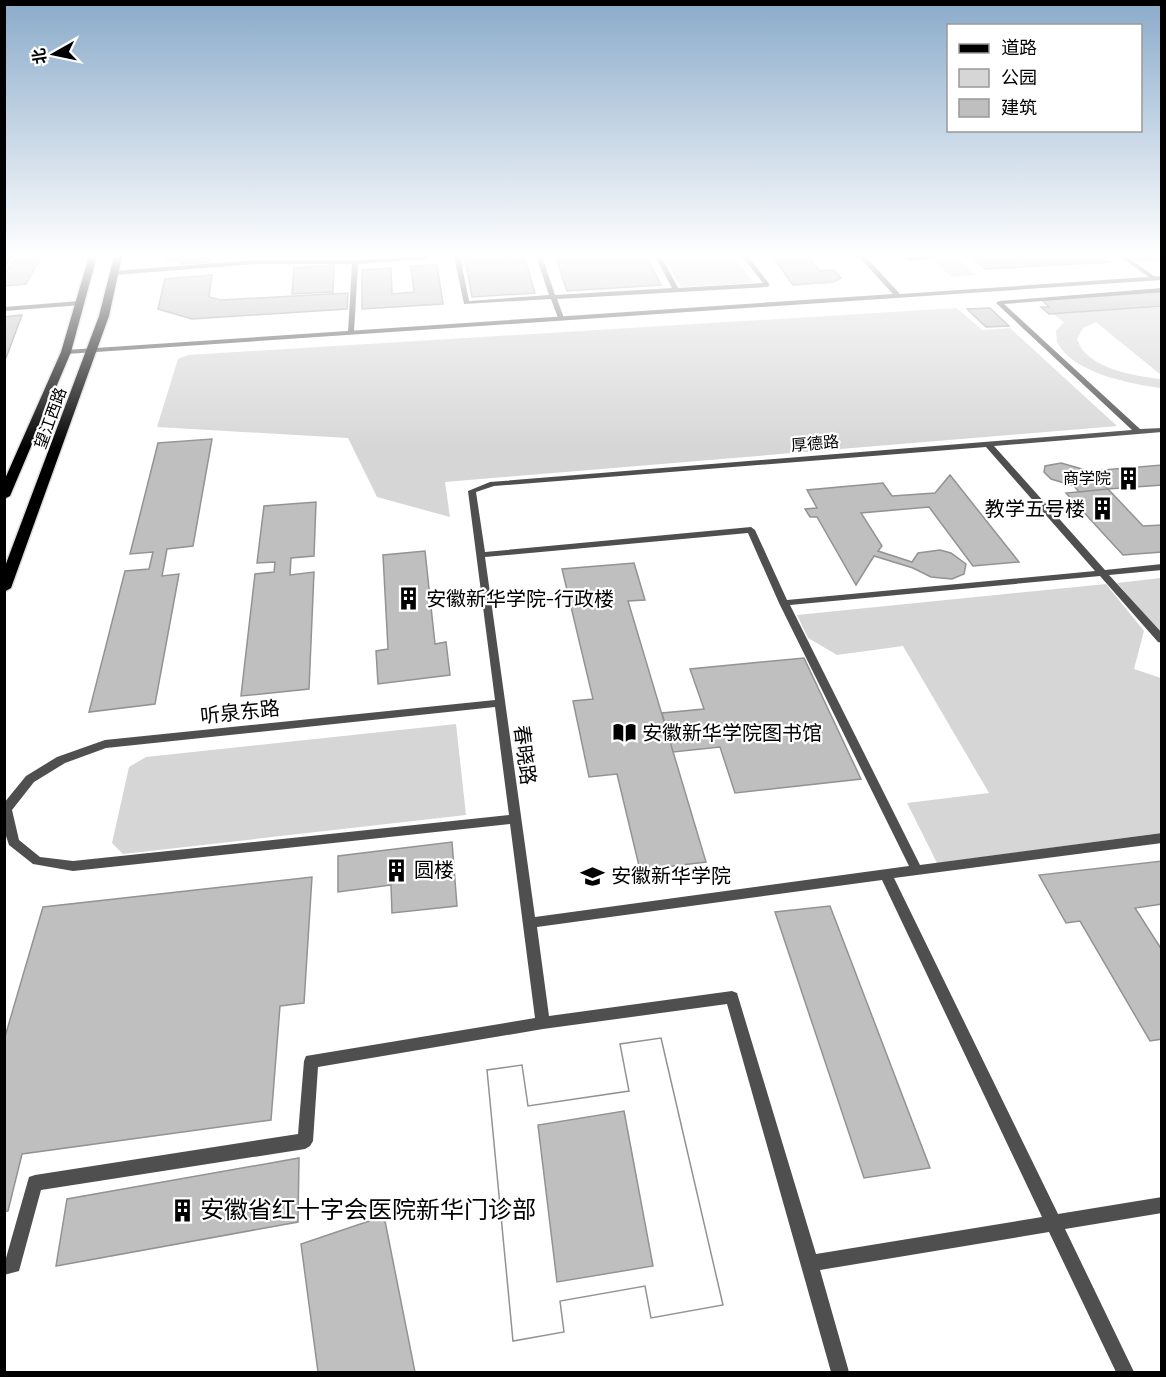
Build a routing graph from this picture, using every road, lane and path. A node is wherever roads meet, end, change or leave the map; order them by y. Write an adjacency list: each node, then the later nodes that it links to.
1 (74, 320): 8 (main road, 望江西路)
2 (102, 320): 7 (main road, 望江西路)
3 (352, 320): 6 (lane)
4 (527, 320): 6 (street)
5 (1018, 320): 10 (lane)
6 (351, 332): 7 (street)
7 (92, 350): 8 (street); 17 (main road, 望江西路)
8 (66, 352): 13 (main road, 望江西路)
9 (1161, 430): 10 (lane, 厚德路)
10 (1138, 432): 11 (lane, 厚德路)
11 (988, 444): 12 (lane, 厚德路); 16 (lane)
12 (472, 491): 14 (lane, 春晓路)
13 (4, 496)
14 (480, 555): 18 (lane); 20 (lane, 春晓路)
15 (1161, 567): 16 (lane)
16 (1102, 573): 18 (lane); 19 (lane)
17 (4, 588)
18 (784, 603): 24 (lane)
19 (1161, 640)
20 (500, 703): 21 (lane, 听泉东路); 22 (lane, 春晓路)
21 (5, 809): 22 (lane)
22 (515, 819): 26 (lane, 春晓路)
23 (1161, 838): 24 (lane)
24 (917, 870): 25 (lane)
25 (886, 874): 26 (lane); 29 (lane)
26 (529, 923): 27 (lane, 春晓路)
27 (543, 1023): 30 (lane); 31 (lane)
28 (1161, 1206): 29 (lane)
29 (1054, 1224): 30 (lane); 33 (lane)
30 (810, 1263): 32 (lane)
31 (4, 1267)
32 (840, 1372)
33 (1125, 1372)

